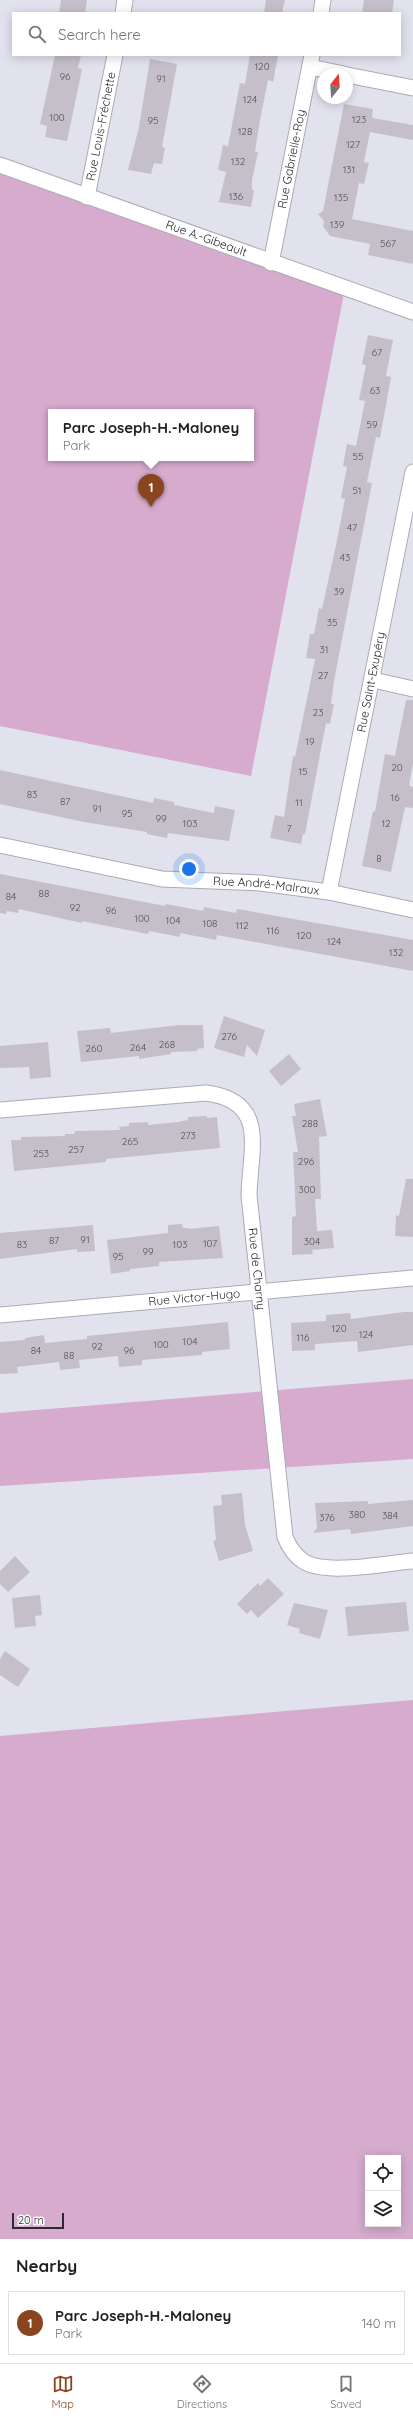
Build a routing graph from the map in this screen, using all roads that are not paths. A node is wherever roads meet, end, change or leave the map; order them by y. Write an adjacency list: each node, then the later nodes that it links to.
1 (125, 0): 3 (street)
2 (323, 0): 4 (street)
3 (123, 12)
4 (320, 12)
5 (115, 56): 11 (street, Rue Louis-Fréchette)
6 (311, 61): 7 (street); 12 (street, Rue Gabrielle-Roy)
7 (330, 68)
8 (353, 75): 9 (street)
9 (413, 88)
10 (0, 165): 11 (street, Rue A.-Gibeault)
11 (87, 197): 12 (street, Rue A.-Gibeault)
12 (270, 263): 13 (street, Rue A.-Gibeault)
13 (413, 312)
14 (413, 472): 15 (street, Rue Saint-Exupéry)
15 (373, 680): 16 (street); 18 (street, Rue Saint-Exupéry)
16 (413, 689)
17 (0, 845): 18 (street, Rue André-Malraux)
18 (328, 892): 19 (street, Rue André-Malraux)
19 (413, 910)
20 (0, 1110): 22 (street, Rue de Charny)
21 (413, 1278): 22 (street, Rue Victor-Hugo)
22 (259, 1292): 23 (street, Rue Victor-Hugo); 24 (street, Rue de Charny)
23 (0, 1315)
24 (413, 1561)

